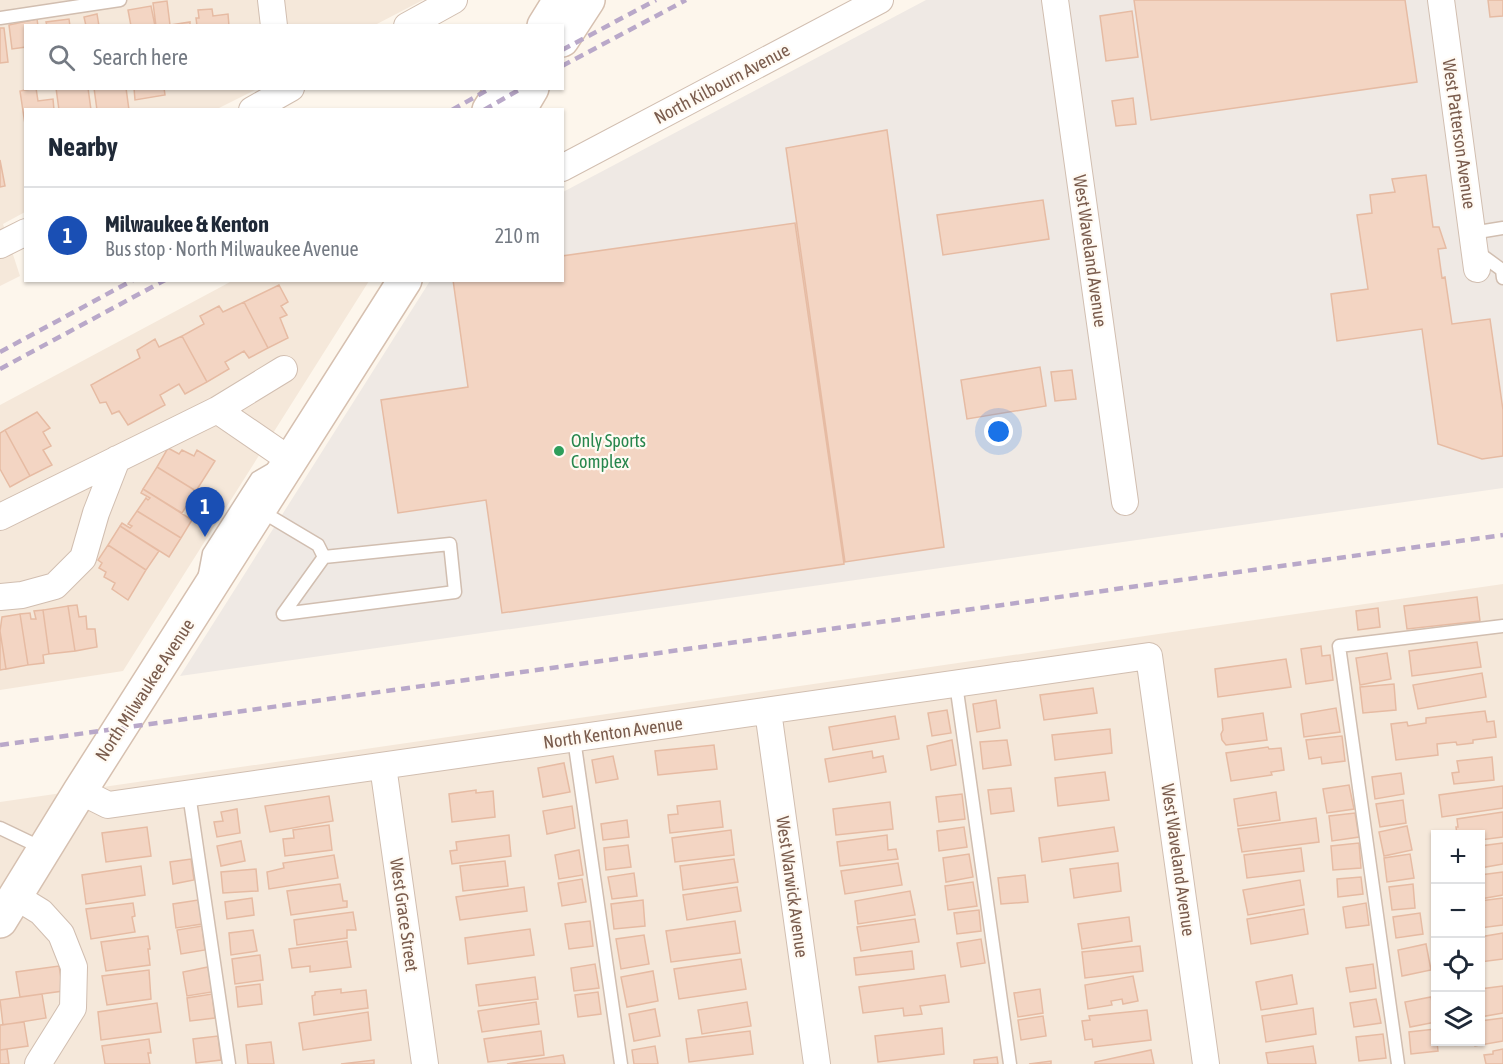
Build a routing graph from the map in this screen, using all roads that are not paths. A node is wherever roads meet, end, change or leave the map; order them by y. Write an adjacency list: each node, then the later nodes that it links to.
1 (120, 0): 9 (lane)
2 (271, 0): 10 (street)
3 (454, 0): 11 (street)
4 (560, 0): 12 (main road)
5 (588, 0): 13 (main road)
6 (880, 0): 20 (street, North Kilbourn Avenue)
7 (1055, 0): 31 (street, West Waveland Avenue)
8 (1441, 0): 24 (street, West Patterson Avenue)
9 (0, 18)
10 (274, 24)
11 (411, 24)
12 (545, 24)
13 (564, 37)
14 (286, 90): 17 (street)
15 (502, 90): 18 (main road)
16 (531, 90): 19 (main road)
17 (255, 108)
18 (490, 108)
19 (520, 108)
20 (564, 167)
21 (1503, 228): 24 (lane)
22 (24, 233): 23 (street)
23 (0, 245)
24 (1475, 251): 25 (lane)
25 (1503, 278)
26 (404, 282): 30 (main road, North Milwaukee Avenue)
27 (284, 369): 28 (street)
28 (217, 410): 29 (street); 30 (street)
29 (117, 459): 33 (street); 35 (street)
30 (290, 460): 32 (main road, North Milwaukee Avenue); 36 (lane)
31 (1125, 502)
32 (260, 510): 34 (lane); 36 (main road, North Milwaukee Avenue)
33 (0, 517)
34 (324, 557): 34 (lane)
35 (0, 597)
36 (198, 607): 43 (main road, North Milwaukee Avenue)
37 (1503, 626): 55 (lane)
38 (1149, 656): 39 (street, North Kenton Avenue); 54 (street, West Waveland Avenue)
39 (956, 684): 40 (street, North Kenton Avenue); 53 (lane)
40 (768, 711): 41 (street, North Kenton Avenue); 52 (street, West Warwick Avenue)
41 (574, 739): 42 (street, North Kenton Avenue); 51 (lane)
42 (383, 766): 44 (street, North Kenton Avenue); 50 (street, West Grace Street)
43 (80, 791): 44 (street, North Kenton Avenue); 46 (main road, North Milwaukee Avenue)
44 (189, 794): 49 (lane)
45 (0, 828): 46 (lane)
46 (45, 849): 47 (main road, North Milwaukee Avenue)
47 (8, 908): 48 (street)
48 (38, 1064)
49 (229, 1064)
50 (425, 1064)
51 (621, 1064)
52 (817, 1064)
53 (1010, 1064)
54 (1206, 1064)
55 (1398, 1064)

